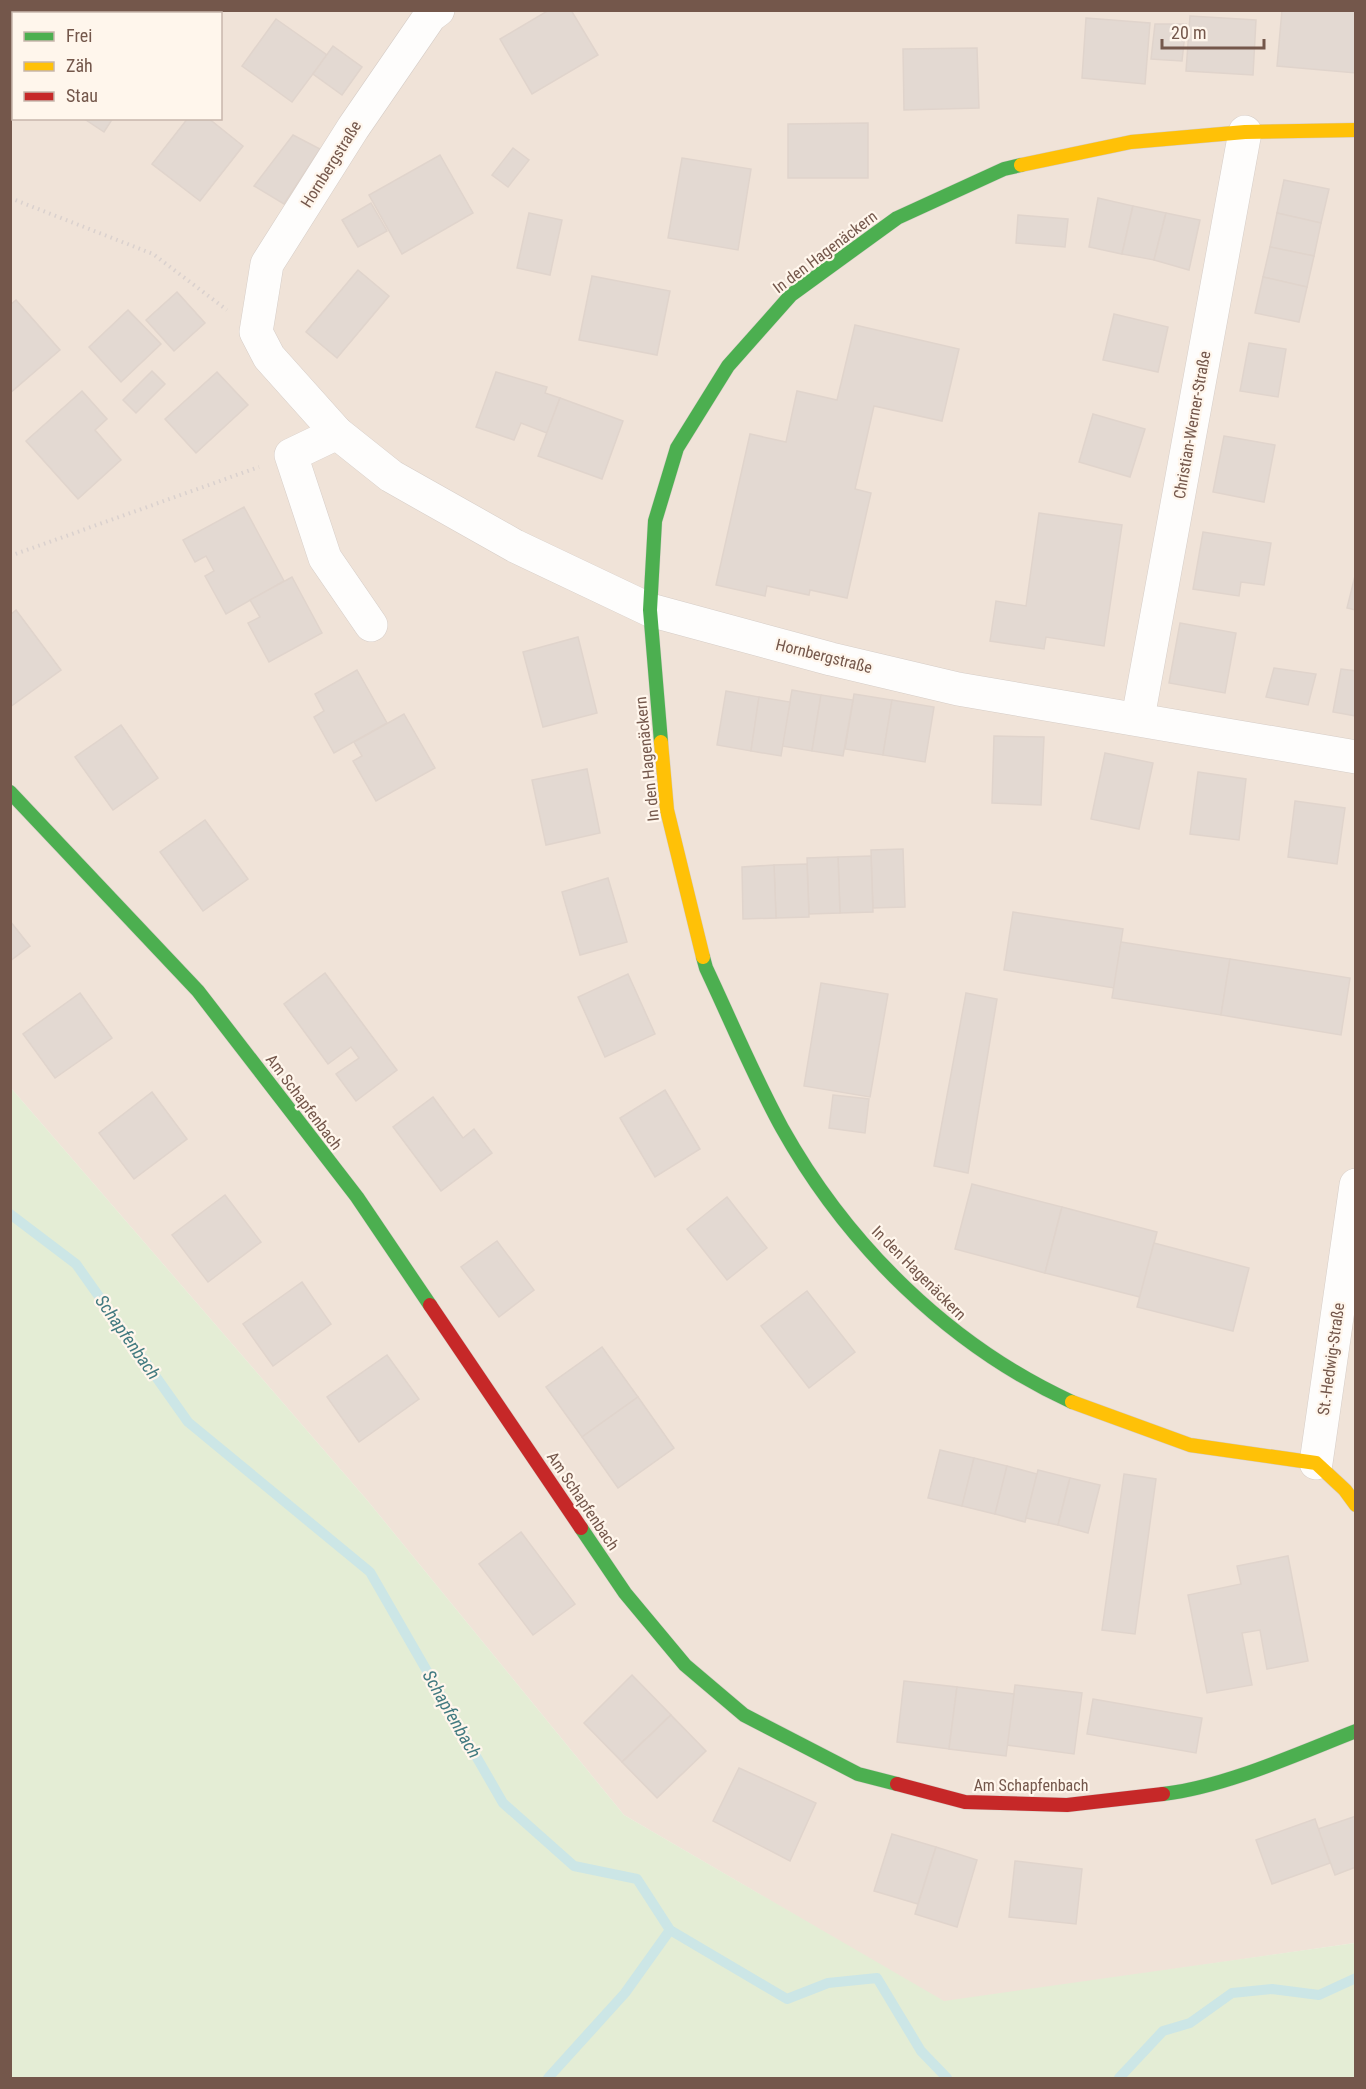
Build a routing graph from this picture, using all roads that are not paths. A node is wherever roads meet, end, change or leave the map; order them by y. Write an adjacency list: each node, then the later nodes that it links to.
1 (438, 10): 4 (street, Hornbergstraße)
2 (1356, 130): 3 (street, In den Hagenäckern)
3 (1245, 132): 5 (street, In den Hagenäckern); 7 (street, Christian-Werner-Straße)
4 (337, 433): 5 (street, Hornbergstraße); 6 (street)
5 (650, 610): 7 (street, Hornbergstraße); 11 (street, In den Hagenäckern)
6 (371, 625)
7 (1138, 718): 8 (street, Hornbergstraße)
8 (1356, 757)
9 (10, 792): 13 (street, Am Schapfenbach)
10 (1356, 1185): 11 (street, St.-Hedwig-Straße)
11 (1316, 1463): 12 (street)
12 (1356, 1504)
13 (1356, 1731)

